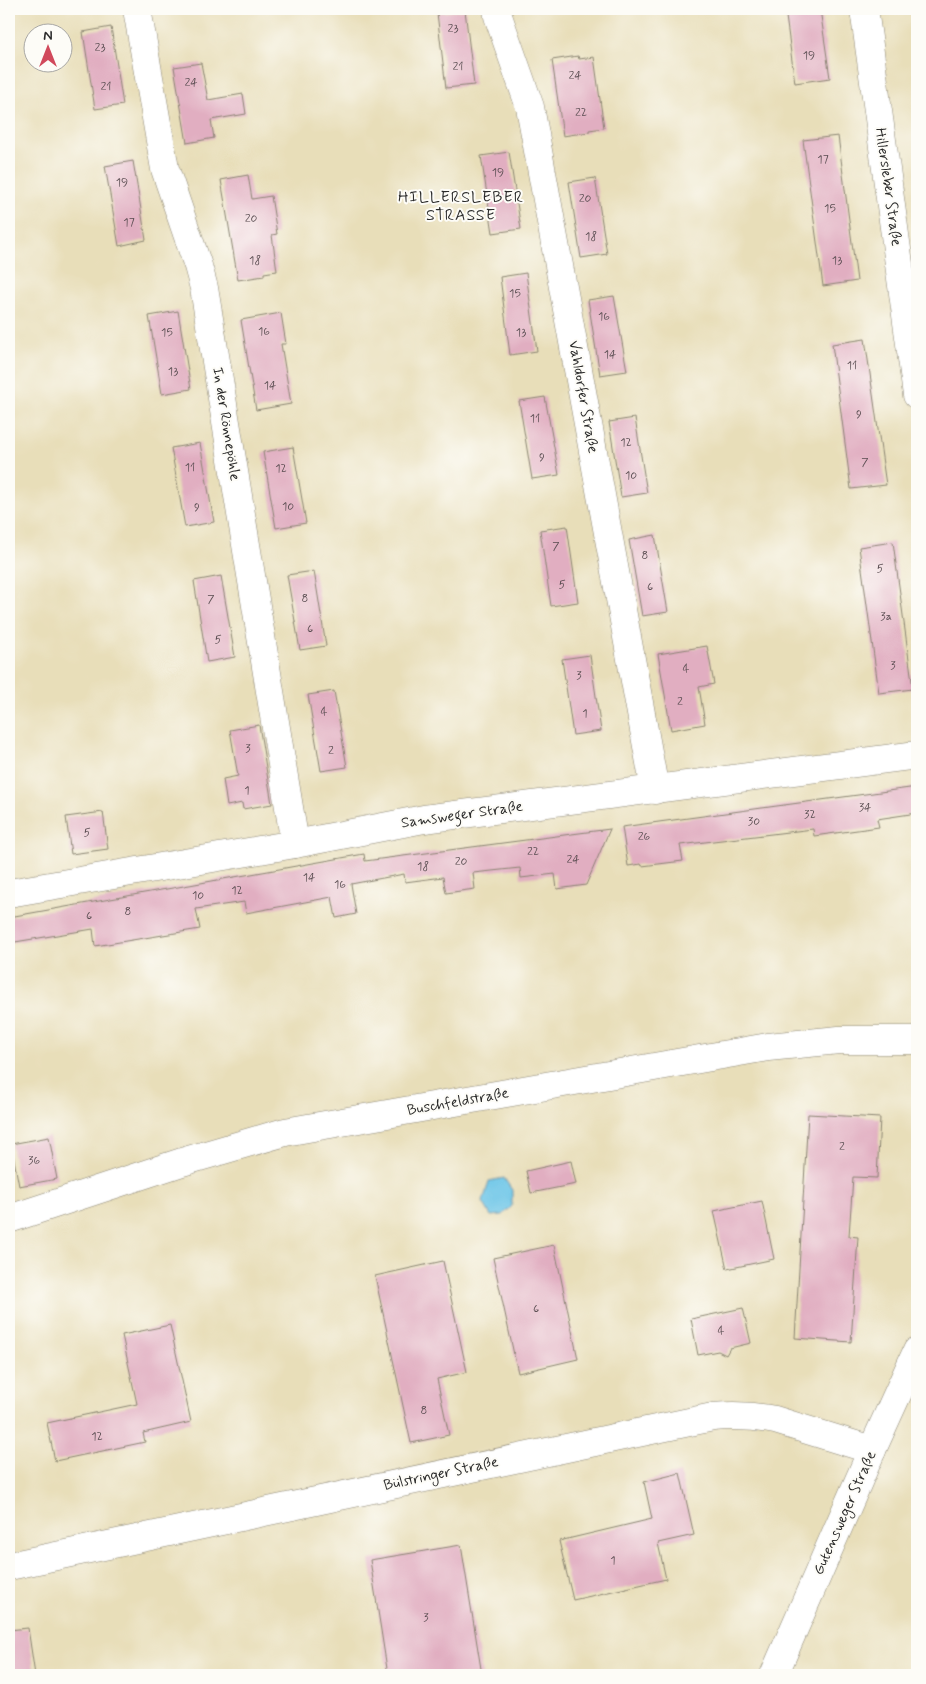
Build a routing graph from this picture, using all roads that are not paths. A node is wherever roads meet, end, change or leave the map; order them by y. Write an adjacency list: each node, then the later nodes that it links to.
1 (138, 9): 7 (street, In der Rönnepöhle)
2 (497, 9): 6 (street, Vahldorfer Straße)
3 (864, 9): 4 (street, Hillersleber Straße)
4 (917, 395)
5 (917, 755): 6 (street, Samsweger Straße)
6 (655, 790): 7 (street, Samsweger Straße)
7 (295, 844): 8 (street, Samsweger Straße)
8 (9, 893)
9 (917, 1040): 10 (street, Buschfeldstraße)
10 (9, 1219)
11 (917, 1351): 12 (street, Gutensweger Straße)
12 (872, 1450): 13 (street, Bülstringer Straße); 14 (street, Gutensweger Straße)
13 (9, 1566)
14 (774, 1675)

